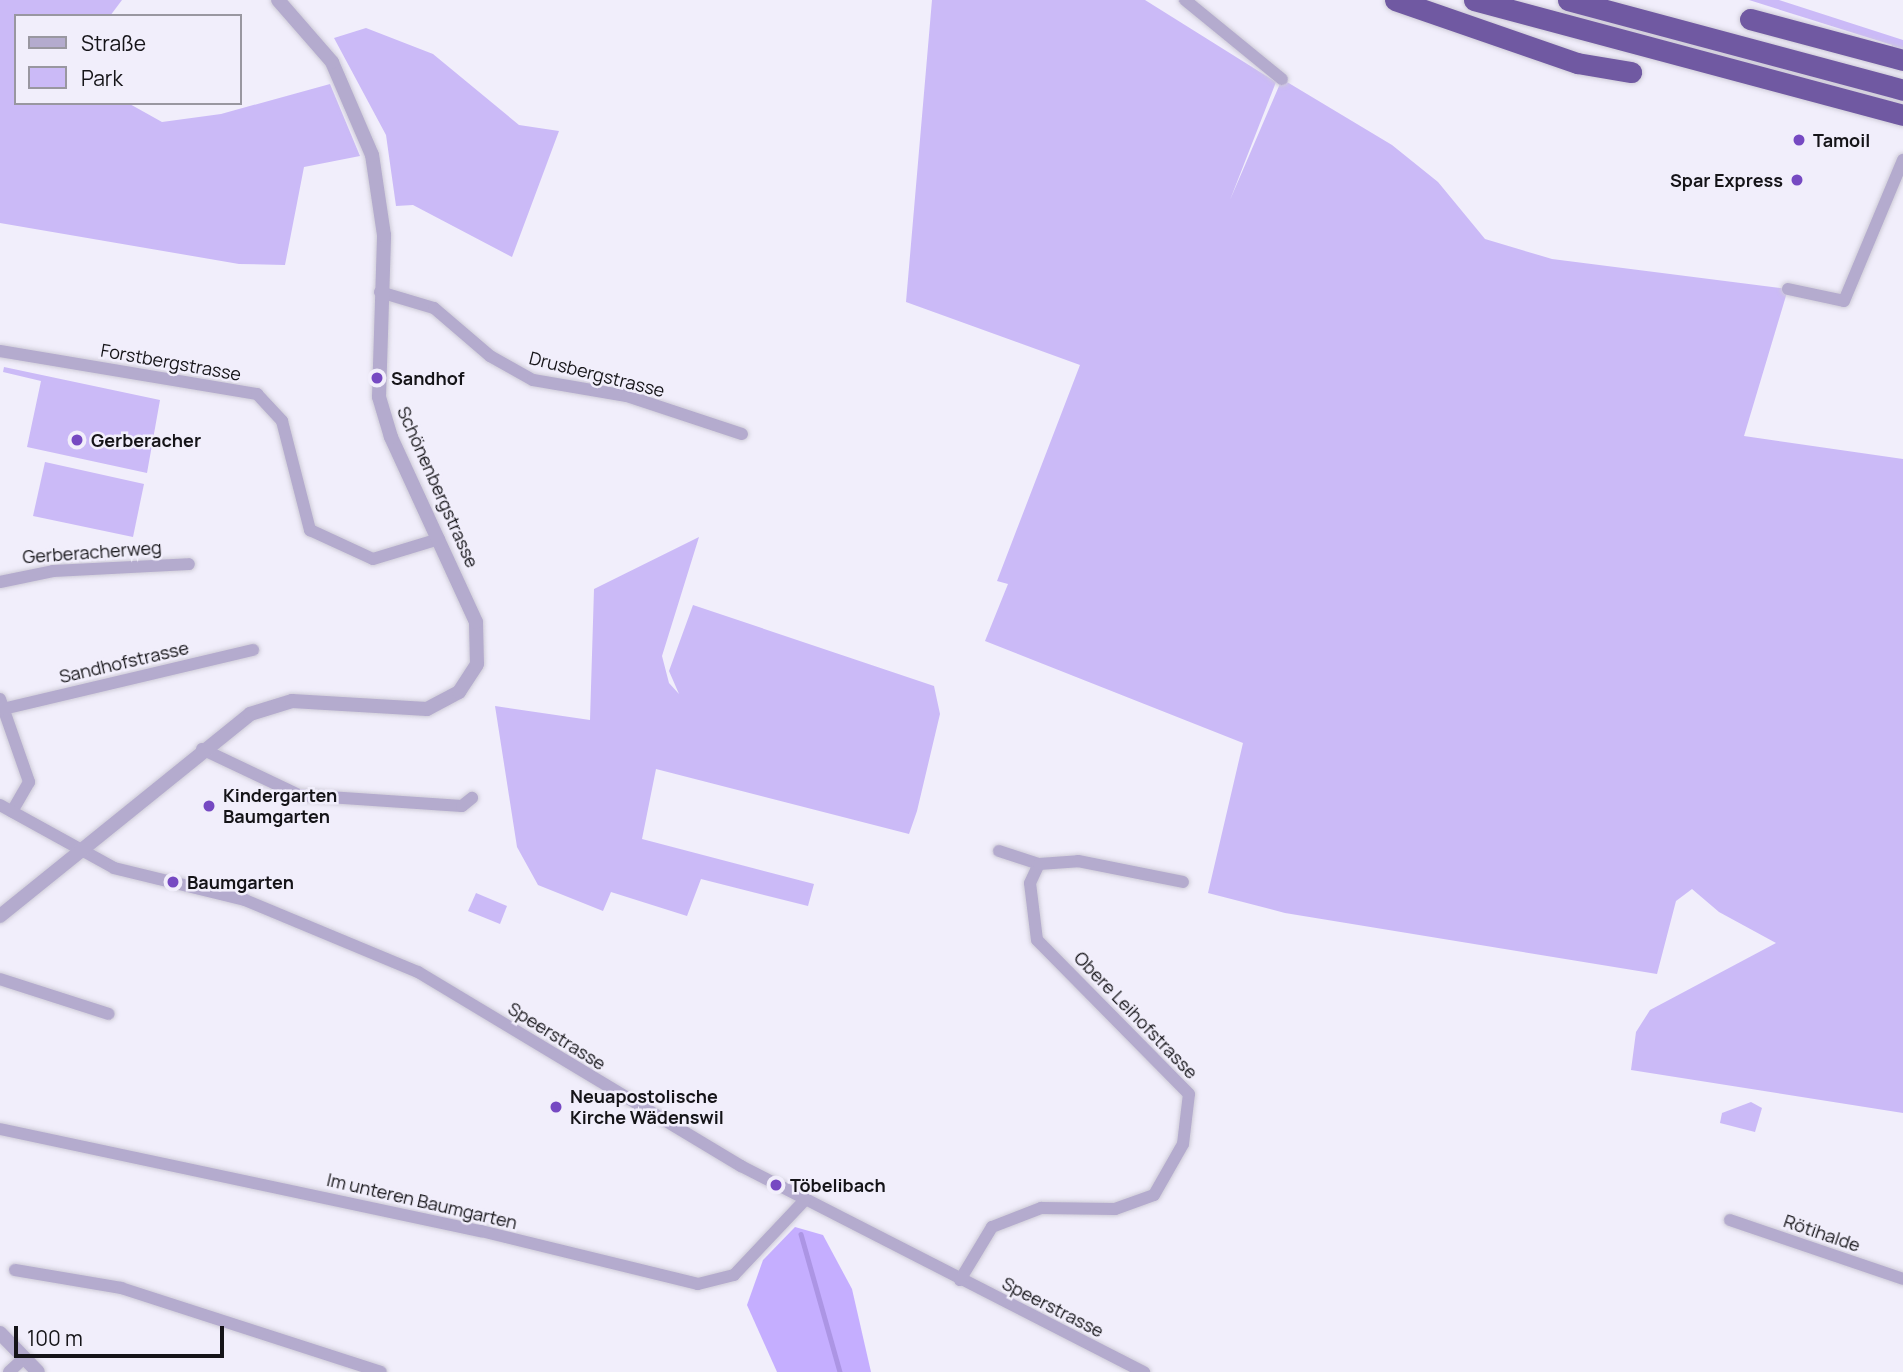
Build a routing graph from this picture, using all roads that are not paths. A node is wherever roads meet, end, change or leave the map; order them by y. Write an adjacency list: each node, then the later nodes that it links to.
1 (278, 0): 14 (street, Schönenbergstrasse)
2 (1185, 0): 9 (street)
3 (1395, 0): 8 (highway)
4 (1474, 0): 11 (highway)
5 (1568, 0): 10 (highway)
6 (1750, 19): 7 (highway)
7 (1903, 60)
8 (1631, 72)
9 (1282, 79)
10 (1903, 90)
11 (1903, 115)
12 (1903, 160): 13 (street)
13 (1788, 289)
14 (380, 292): 16 (street, Drusbergstrasse); 17 (street, Schönenbergstrasse)
15 (0, 351): 17 (street, Forstbergstrasse)
16 (741, 434)
17 (439, 539): 22 (street, Schönenbergstrasse)
18 (189, 564): 19 (street, Gerberacherweg)
19 (0, 582)
20 (253, 650): 21 (street, Sandhofstrasse)
21 (2, 704): 25 (street)
22 (202, 749): 23 (street); 27 (street, Schönenbergstrasse)
23 (472, 798)
24 (0, 805): 25 (street, Speerstrasse)
25 (12, 812): 27 (street, Speerstrasse)
26 (999, 851): 28 (street)
27 (82, 855): 30 (street, Schönenbergstrasse); 34 (street, Speerstrasse)
28 (1039, 864): 29 (street); 38 (street, Obere Leihofstrasse)
29 (1183, 882)
30 (0, 916)
31 (0, 979): 32 (street)
32 (109, 1014)
33 (0, 1129): 34 (street, Im unteren Baumgarten)
34 (805, 1200): 38 (street, Speerstrasse)
35 (1731, 1220): 37 (street, Rötihalde)
36 (15, 1270): 43 (street)
37 (1903, 1279)
38 (960, 1280): 44 (street, Speerstrasse)
39 (0, 1333): 40 (street)
40 (24, 1358): 41 (street); 42 (street)
41 (9, 1372)
42 (38, 1372)
43 (381, 1372)
44 (1144, 1372)

